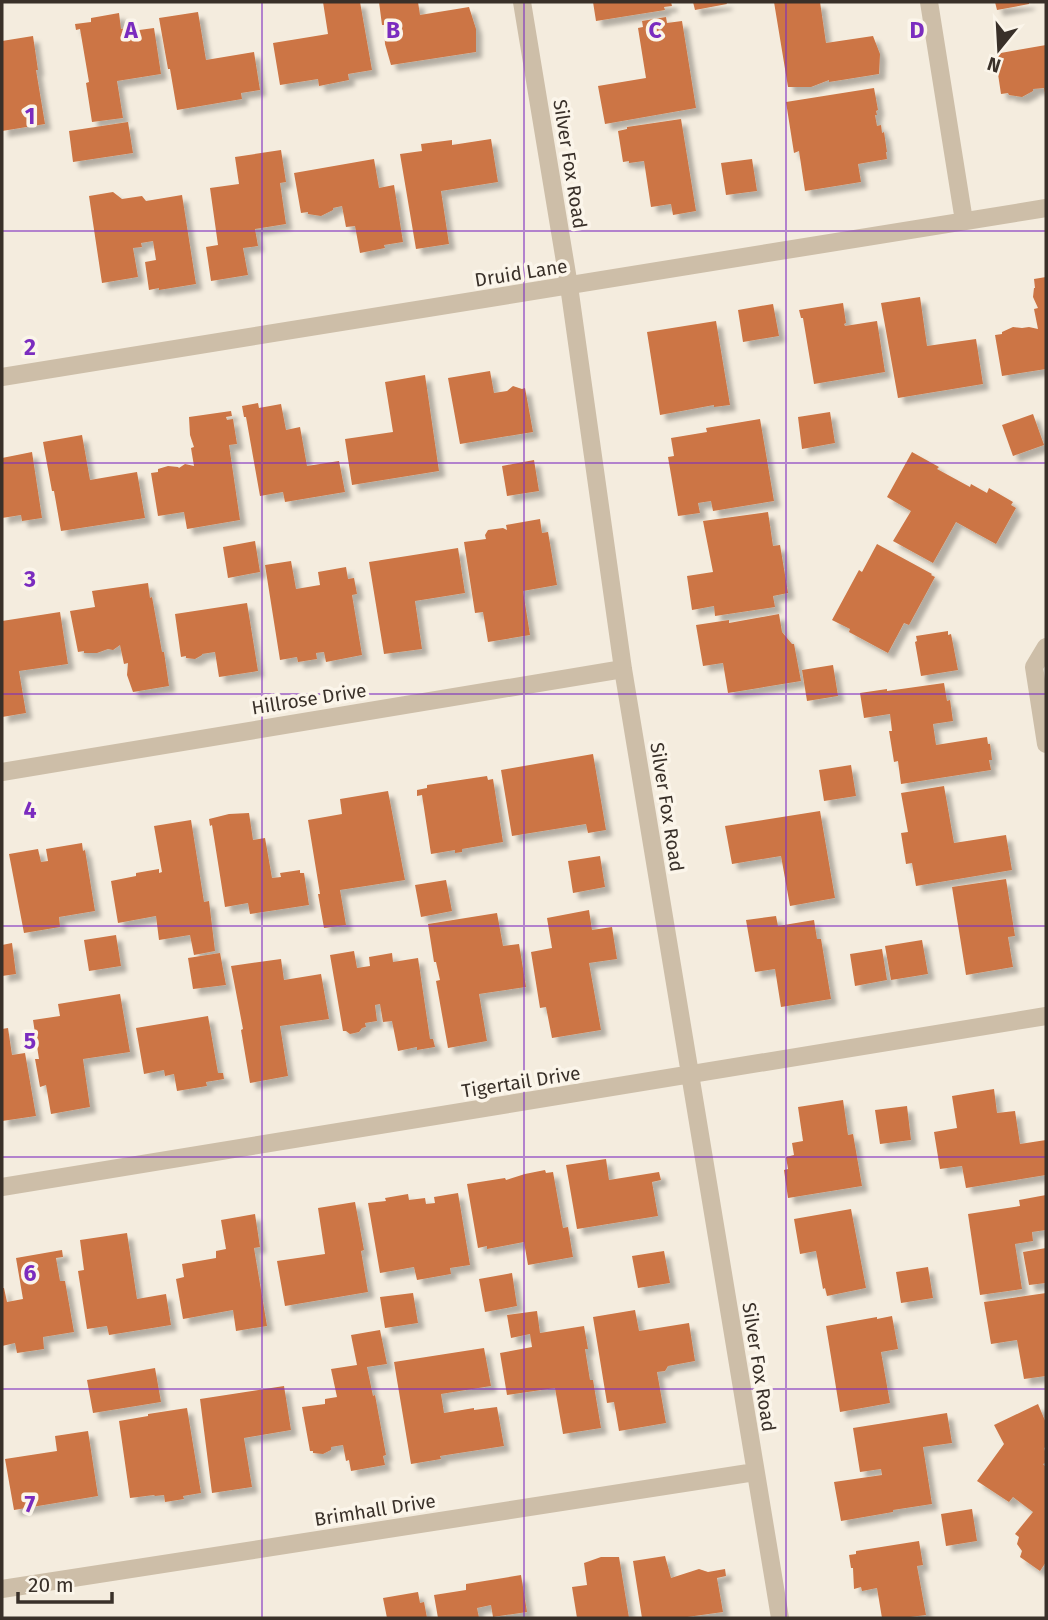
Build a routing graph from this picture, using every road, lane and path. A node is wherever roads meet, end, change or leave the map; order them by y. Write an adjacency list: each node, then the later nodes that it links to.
1 (522, 2): 5 (street, Silver Fox Road)
2 (929, 2): 4 (street)
3 (1046, 208): 4 (street, Druid Lane)
4 (964, 221): 5 (street, Druid Lane)
5 (569, 286): 6 (street, Druid Lane); 8 (street, Silver Fox Road)
6 (2, 377)
7 (1046, 647): 9 (street)
8 (623, 669): 10 (street, Hillrose Drive); 12 (street, Silver Fox Road)
9 (1046, 744)
10 (2, 772)
11 (1046, 1016): 12 (street, Tigertail Drive)
12 (691, 1075): 13 (street, Tigertail Drive); 14 (street, Silver Fox Road)
13 (2, 1187)
14 (755, 1472): 15 (street, Brimhall Drive); 16 (street, Silver Fox Road)
15 (2, 1589)
16 (780, 1618)

